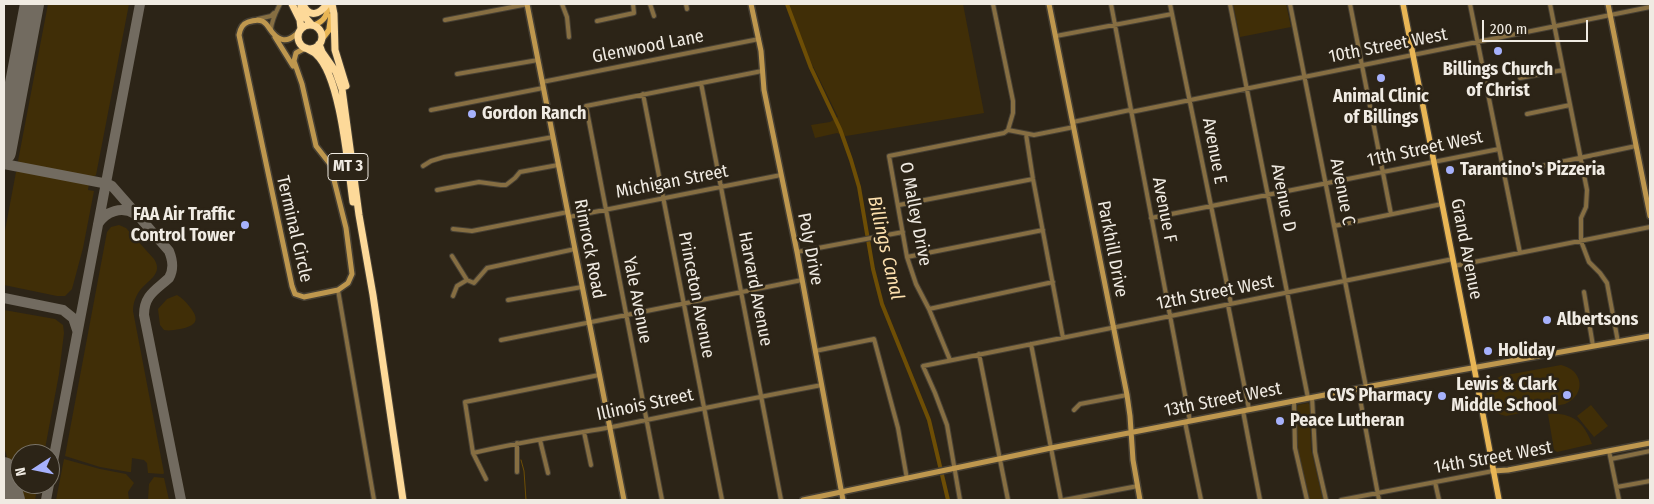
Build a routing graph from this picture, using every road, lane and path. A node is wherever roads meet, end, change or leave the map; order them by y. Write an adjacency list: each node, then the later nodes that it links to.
1 (280, 4): 22 (street)
2 (292, 4): 32 (highway)
3 (302, 4): 4 (highway); 29 (highway)
4 (329, 4): 29 (main road); 37 (main road); 64 (highway, MT 3)
5 (527, 4): 27 (street); 41 (street, Rimrock Road)
6 (562, 4): 35 (street)
7 (633, 4): 28 (street)
8 (650, 4): 25 (street)
9 (751, 4): 36 (street, Poly Drive)
10 (993, 4): 59 (street)
11 (1049, 4): 34 (street, Parkhill Drive)
12 (1110, 4): 30 (street, Avenue F)
13 (1170, 4): 23 (street, Avenue E)
14 (1230, 4): 51 (street, Avenue D)
15 (1290, 4): 47 (street, Avenue C)
16 (1350, 4): 42 (street)
17 (1403, 4): 40 (main road, Grand Avenue)
18 (1470, 4): 38 (street)
19 (1550, 4): 31 (street)
20 (1608, 4): 24 (street)
21 (1650, 7): 24 (street, 10th Street West)
22 (277, 9): 26 (street); 33 (street)
23 (1172, 14): 30 (street); 53 (street, Avenue E)
24 (1610, 15): 31 (street, 10th Street West); 62 (street)
25 (654, 16)
26 (255, 20): 33 (street, Terminal Circle); 104 (street, Terminal Circle)
27 (445, 20)
28 (597, 21)
29 (313, 25): 32 (highway); 37 (highway)
30 (1115, 25): 34 (street); 56 (street, Avenue F)
31 (1554, 26): 38 (street, 10th Street West); 43 (street)
32 (300, 30): 33 (street, Terminal Circle); 39 (highway, MT 3)
33 (272, 31): 45 (street, Terminal Circle)
34 (1056, 36): 58 (street, Parkhill Drive)
35 (569, 37)
36 (759, 39): 44 (street, Poly Drive); 50 (street, Glenwood Lane)
37 (320, 41): 39 (highway); 64 (highway)
38 (1477, 42): 40 (street, 10th Street West); 63 (street)
39 (306, 48): 45 (street, Terminal Circle); 108 (highway, MT 3)
40 (1413, 55): 42 (street, 10th Street West); 66 (main road, Grand Avenue)
41 (538, 60): 46 (street); 50 (street, Rimrock Road)
42 (1362, 65): 47 (street, 10th Street West); 70 (street)
43 (1563, 70): 48 (street); 54 (street)
44 (762, 71): 49 (street); 71 (street, Poly Drive)
45 (298, 72): 104 (street, Terminal Circle)
46 (457, 74)
47 (1304, 77): 51 (street, 10th Street West); 73 (street, Avenue C)
48 (1520, 78)
49 (701, 83): 52 (street); 74 (street, Harvard Avenue)
50 (543, 85): 55 (street, Glenwood Lane); 61 (street, Rimrock Road)
51 (1247, 89): 53 (street, 10th Street West); 76 (street, Avenue D)
52 (643, 94): 77 (street, Princeton Avenue); 81 (street, Yale Avenue)
53 (1190, 100): 56 (street, 10th Street West); 80 (street, Avenue E)
54 (1570, 105): 57 (street); 65 (street)
55 (432, 110)
56 (1131, 111): 58 (street, 10th Street West); 85 (street, Avenue F)
57 (1527, 114)
58 (1073, 124): 60 (street, 10th Street West); 117 (street, Parkhill Drive)
59 (1008, 130): 60 (street, 10th Street West); 79 (street, O Malley Drive)
60 (1026, 134): 72 (street)
61 (553, 137): 67 (street, Rimrock Road); 68 (street)
62 (1636, 146): 65 (street); 84 (street)
63 (1499, 148): 66 (street, 11th Street West); 94 (street)
64 (352, 153): 108 (highway, MT 3)
65 (1580, 158): 69 (street); 91 (street)
66 (1433, 162): 70 (street, 11th Street West); 78 (main road, Grand Avenue)
67 (558, 165): 75 (street); 83 (street, Rimrock Road)
68 (423, 166)
69 (1537, 167)
70 (1384, 172): 73 (street, 11th Street West); 82 (street)
71 (781, 176): 74 (street, Michigan Street); 93 (street, Poly Drive)
72 (1033, 179): 79 (street); 89 (street)
73 (1326, 183): 76 (street, 11th Street West); 86 (street, Avenue C)
74 (720, 187): 77 (street, Michigan Street); 105 (street, Harvard Avenue)
75 (437, 190)
76 (1268, 195): 80 (street, 11th Street West); 107 (street, Avenue D)
77 (663, 198): 81 (street, Michigan Street); 111 (street, Princeton Avenue)
78 (1442, 204): 82 (street); 97 (main road, Grand Avenue)
79 (899, 205): 90 (street, O Malley Drive)
80 (1210, 206): 85 (street, 11th Street West); 112 (street, Avenue E)
81 (606, 209): 83 (street, Michigan Street); 114 (street, Yale Avenue)
82 (1391, 214): 86 (street)
83 (568, 215): 88 (street, Michigan Street); 92 (street, Rimrock Road)
84 (1650, 216)
85 (1152, 218): 115 (street, Avenue F)
86 (1334, 226): 101 (street, Avenue C)
87 (1650, 227): 91 (street)
88 (453, 229)
89 (1043, 230): 96 (street); 102 (street)
90 (903, 232): 93 (street); 96 (street, O Malley Drive)
91 (1580, 241): 94 (street); 121 (street)
92 (575, 249): 99 (street); 103 (street, Rimrock Road)
93 (797, 252): 100 (street, Poly Drive)
94 (1520, 253): 98 (street)
95 (452, 256): 99 (street)
96 (907, 257): 113 (street, O Malley Drive)
97 (1453, 259): 98 (main road, Grand Avenue); 101 (street, 12th Street West)
98 (1454, 266): 127 (main road, Grand Avenue)
99 (467, 280): 109 (street)
100 (802, 280): 105 (street); 124 (street, Poly Drive)
101 (1345, 281): 107 (street, 12th Street West); 130 (street, Avenue C)
102 (1053, 282): 113 (street); 119 (street)
103 (582, 287): 110 (street); 116 (street, Rimrock Road)
104 (338, 290): 166 (street)
105 (742, 292): 111 (street); 133 (street, Harvard Avenue)
106 (1584, 292): 123 (street)
107 (1287, 293): 112 (street, 12th Street West); 134 (street, Avenue D)
108 (373, 295): 167 (highway, MT 3)
109 (454, 296)
110 (508, 300)
111 (685, 303): 114 (street); 136 (street, Princeton Avenue)
112 (1229, 304): 115 (street, 12th Street West); 138 (street, Avenue E)
113 (929, 309): 126 (street, O Malley Drive)
114 (626, 315): 116 (street); 139 (street, Yale Avenue)
115 (1171, 316): 117 (street, 12th Street West); 140 (street, Avenue F)
116 (589, 322): 120 (street); 128 (street, Rimrock Road)
117 (1114, 328): 119 (street, 12th Street West); 132 (street, Parkhill Drive)
118 (1650, 336): 121 (street, 13th Street West)
119 (1063, 338): 122 (street, 12th Street West)
120 (501, 340)
121 (1618, 342): 123 (street, 13th Street West)
122 (1031, 344): 125 (street, 12th Street West); 147 (street)
123 (1593, 346): 127 (street, 13th Street West)
124 (815, 351): 129 (street, Poly Drive); 159 (street)
125 (979, 354): 126 (street, 12th Street West); 151 (street)
126 (950, 360): 154 (street, 12th Street West)
127 (1474, 367): 130 (street, 13th Street West); 155 (main road, Grand Avenue)
128 (600, 375): 141 (street, Rimrock Road); 150 (street)
129 (822, 385): 133 (street, Illinois Street); 164 (street, Poly Drive)
130 (1366, 387): 131 (street, 13th Street West)
131 (1358, 388): 134 (street, 13th Street West); 165 (street)
132 (1127, 395): 137 (street); 143 (street, Parkhill Drive)
133 (762, 396): 136 (street, Illinois Street); 171 (street, Harvard Avenue)
134 (1310, 398): 135 (street, 13th Street West); 181 (street, Avenue D)
135 (1294, 401): 138 (street, 13th Street West); 180 (street)
136 (704, 407): 139 (street, Illinois Street); 170 (street, Princeton Avenue)
137 (1074, 410)
138 (1246, 410): 140 (street, 13th Street West); 179 (street, Avenue E)
139 (646, 420): 141 (street, Illinois Street); 169 (street, Yale Avenue)
140 (1188, 421): 143 (street, 13th Street West); 178 (street, Avenue F)
141 (611, 427): 142 (street, Illinois Street); 168 (street, Rimrock Road)
142 (584, 432): 144 (street, Illinois Street); 153 (street)
143 (1131, 432): 147 (street, 13th Street West); 162 (street, Parkhill Drive)
144 (540, 440): 145 (street, Illinois Street); 157 (street)
145 (517, 443): 150 (street, Illinois Street); 156 (street)
146 (1650, 443): 148 (street, 14th Street West)
147 (1051, 448): 151 (street, 13th Street West); 176 (street)
148 (1609, 450): 152 (street); 155 (street, 14th Street West)
149 (1650, 451): 152 (street)
150 (474, 453): 158 (street)
151 (1000, 459): 154 (street, 13th Street West); 175 (street)
152 (1611, 459): 163 (street)
153 (591, 465)
154 (954, 469): 159 (street, 13th Street West); 174 (street)
155 (1493, 471): 161 (street, 14th Street West); 185 (main road, Grand Avenue)
156 (516, 472)
157 (548, 474)
158 (486, 478)
159 (907, 479): 164 (street, 13th Street West)
160 (1650, 481): 163 (street)
161 (1435, 482): 165 (street, 14th Street West); 184 (street)
162 (1138, 486): 176 (street); 177 (street, Parkhill Drive)
163 (1617, 488): 186 (street)
164 (841, 492): 172 (street, 13th Street West); 173 (street, Poly Drive)
165 (1378, 493): 182 (street, 14th Street West); 183 (street)
166 (374, 500)
167 (403, 500)
168 (624, 500)
169 (662, 500)
170 (722, 500)
171 (782, 500)
172 (803, 500)
173 (842, 500)
174 (960, 500)
175 (1008, 500)
176 (1062, 500)
177 (1140, 500)
178 (1201, 500)
179 (1260, 500)
180 (1307, 500)
181 (1326, 500)
182 (1341, 500)
183 (1379, 500)
184 (1439, 500)
185 (1499, 500)
186 (1619, 500)

